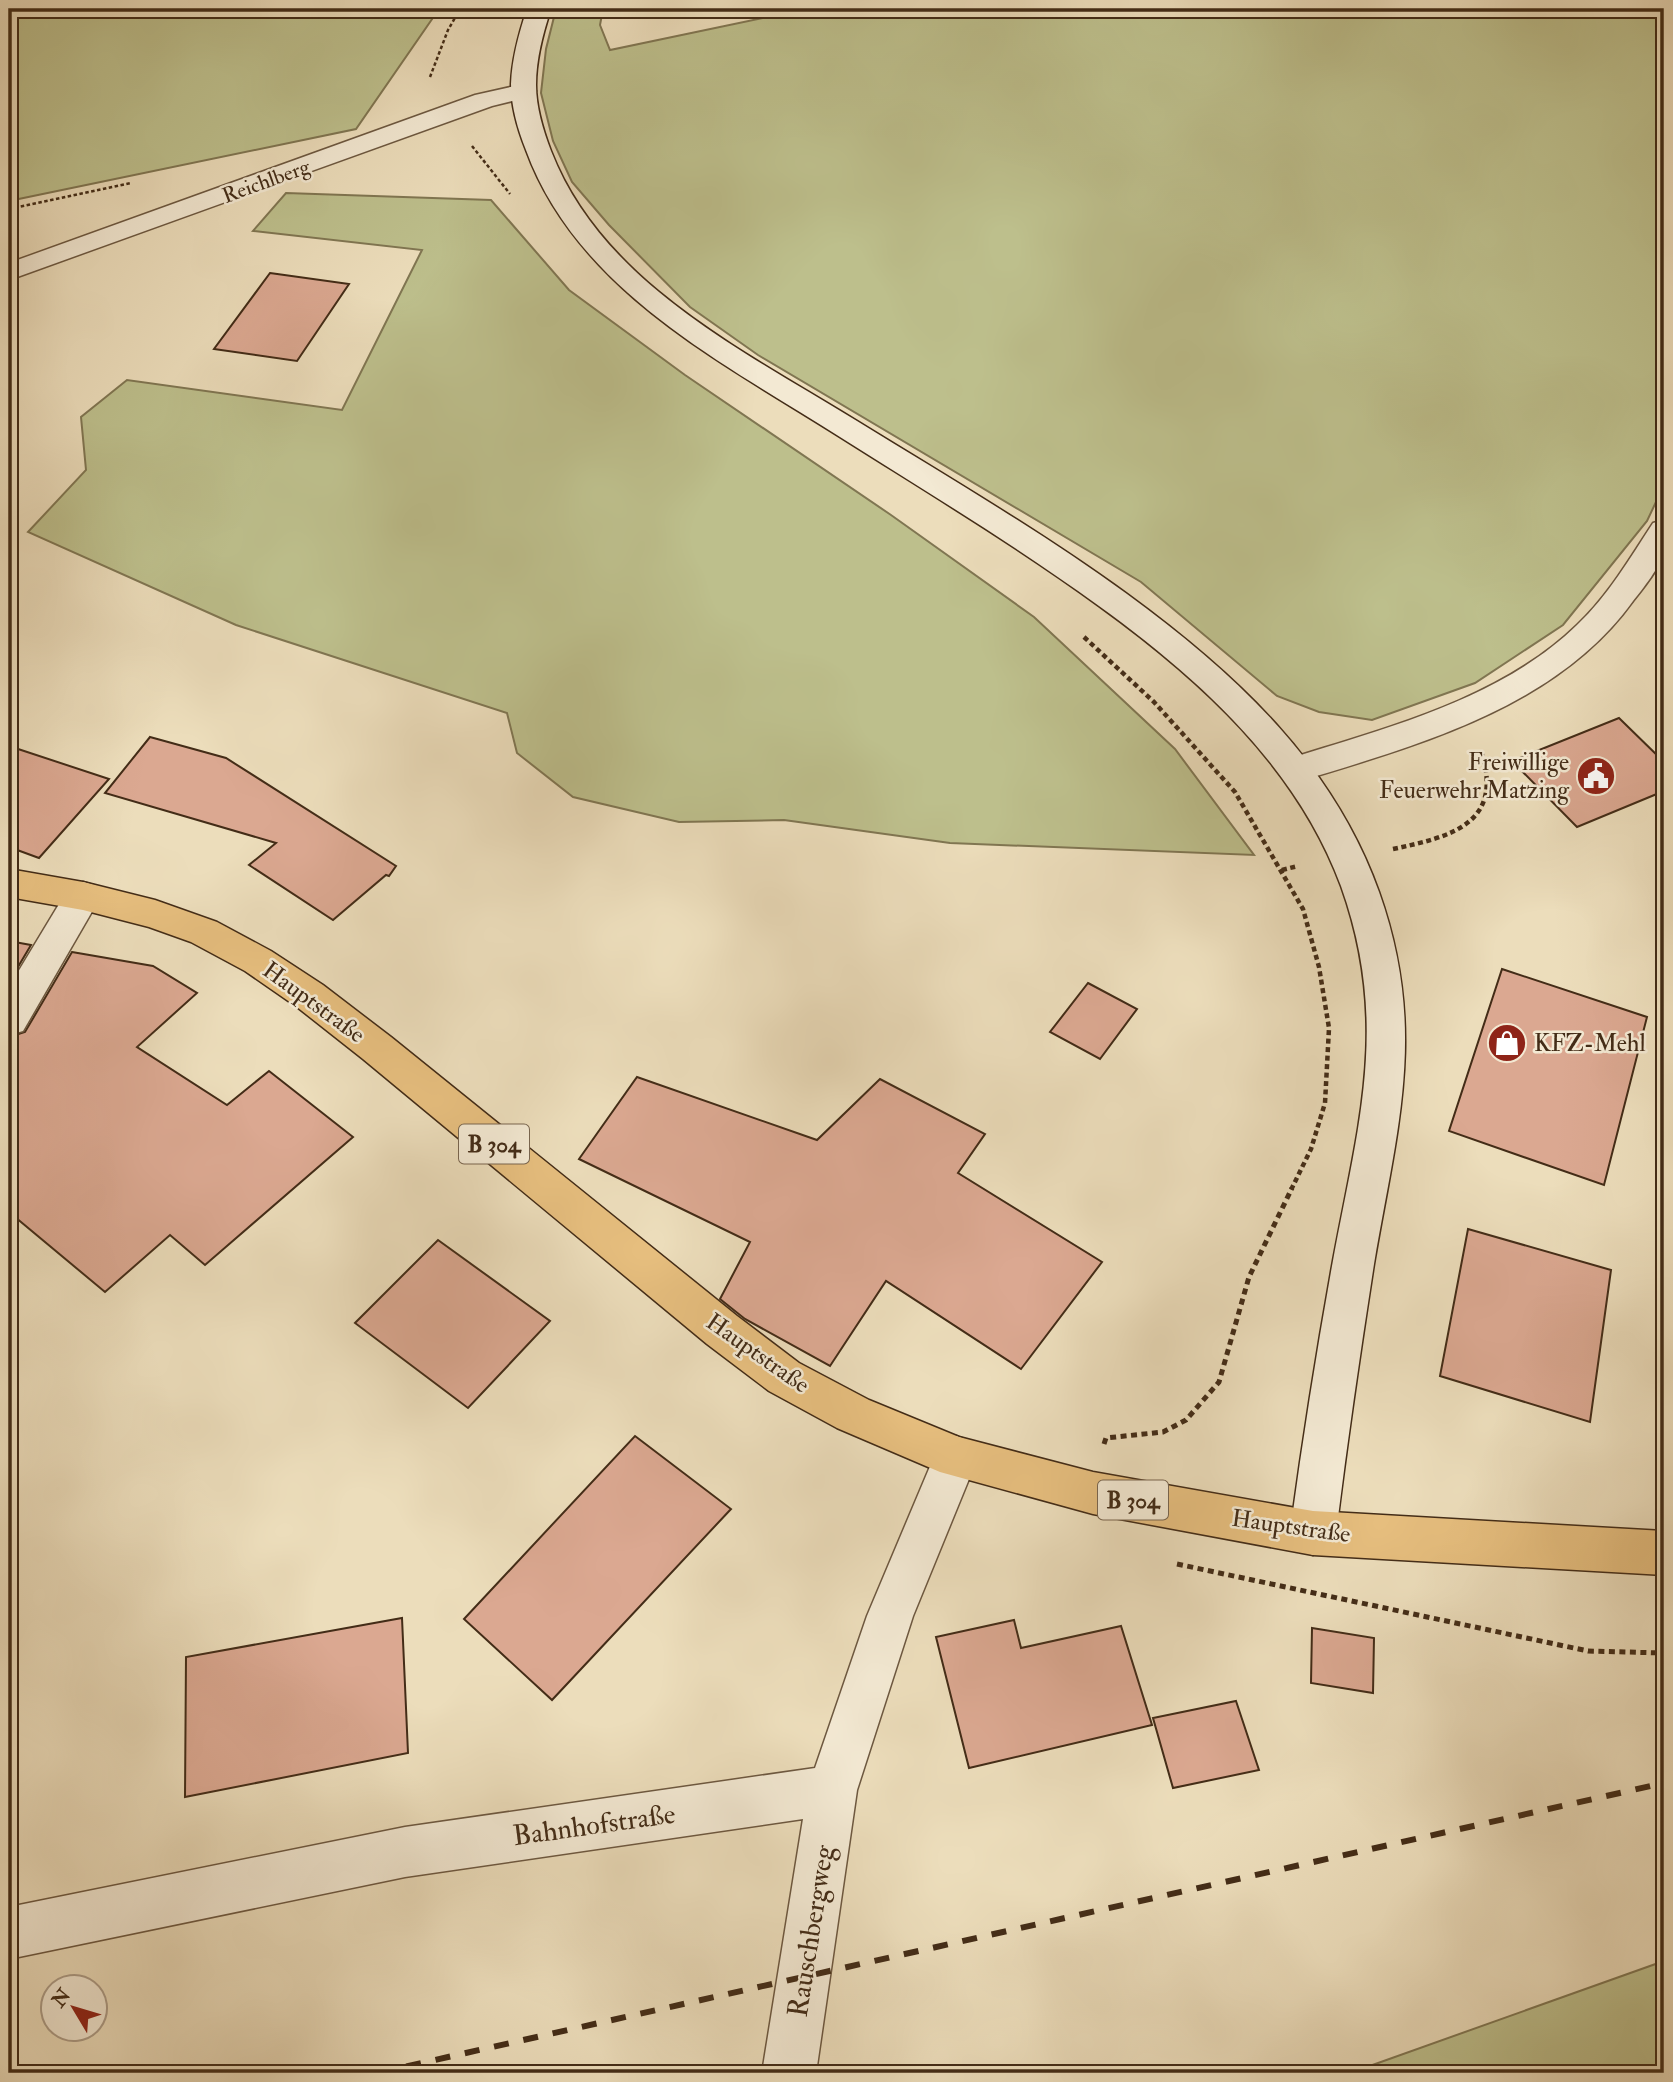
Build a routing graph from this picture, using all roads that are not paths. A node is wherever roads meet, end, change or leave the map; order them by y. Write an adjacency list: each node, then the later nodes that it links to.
1 (539, 9): 2 (main road)
2 (524, 91): 3 (main road, Reichlberg); 5 (main road)
3 (9, 272)
4 (1664, 530): 5 (main road)
5 (1297, 769): 10 (main road)
6 (9, 883): 7 (main road, Hauptstraße / B 304)
7 (83, 896): 8 (main road); 9 (main road, Hauptstraße / B 304)
8 (9, 1020)
9 (956, 1457): 10 (main road, Hauptstraße / B 304); 12 (main road)
10 (1313, 1533): 11 (main road, Hauptstraße / B 304)
11 (1664, 1553)
12 (832, 1790): 13 (main road, Bahnhofstraße); 14 (main road, Rauschbergweg)
13 (9, 1933)
14 (788, 2072)

